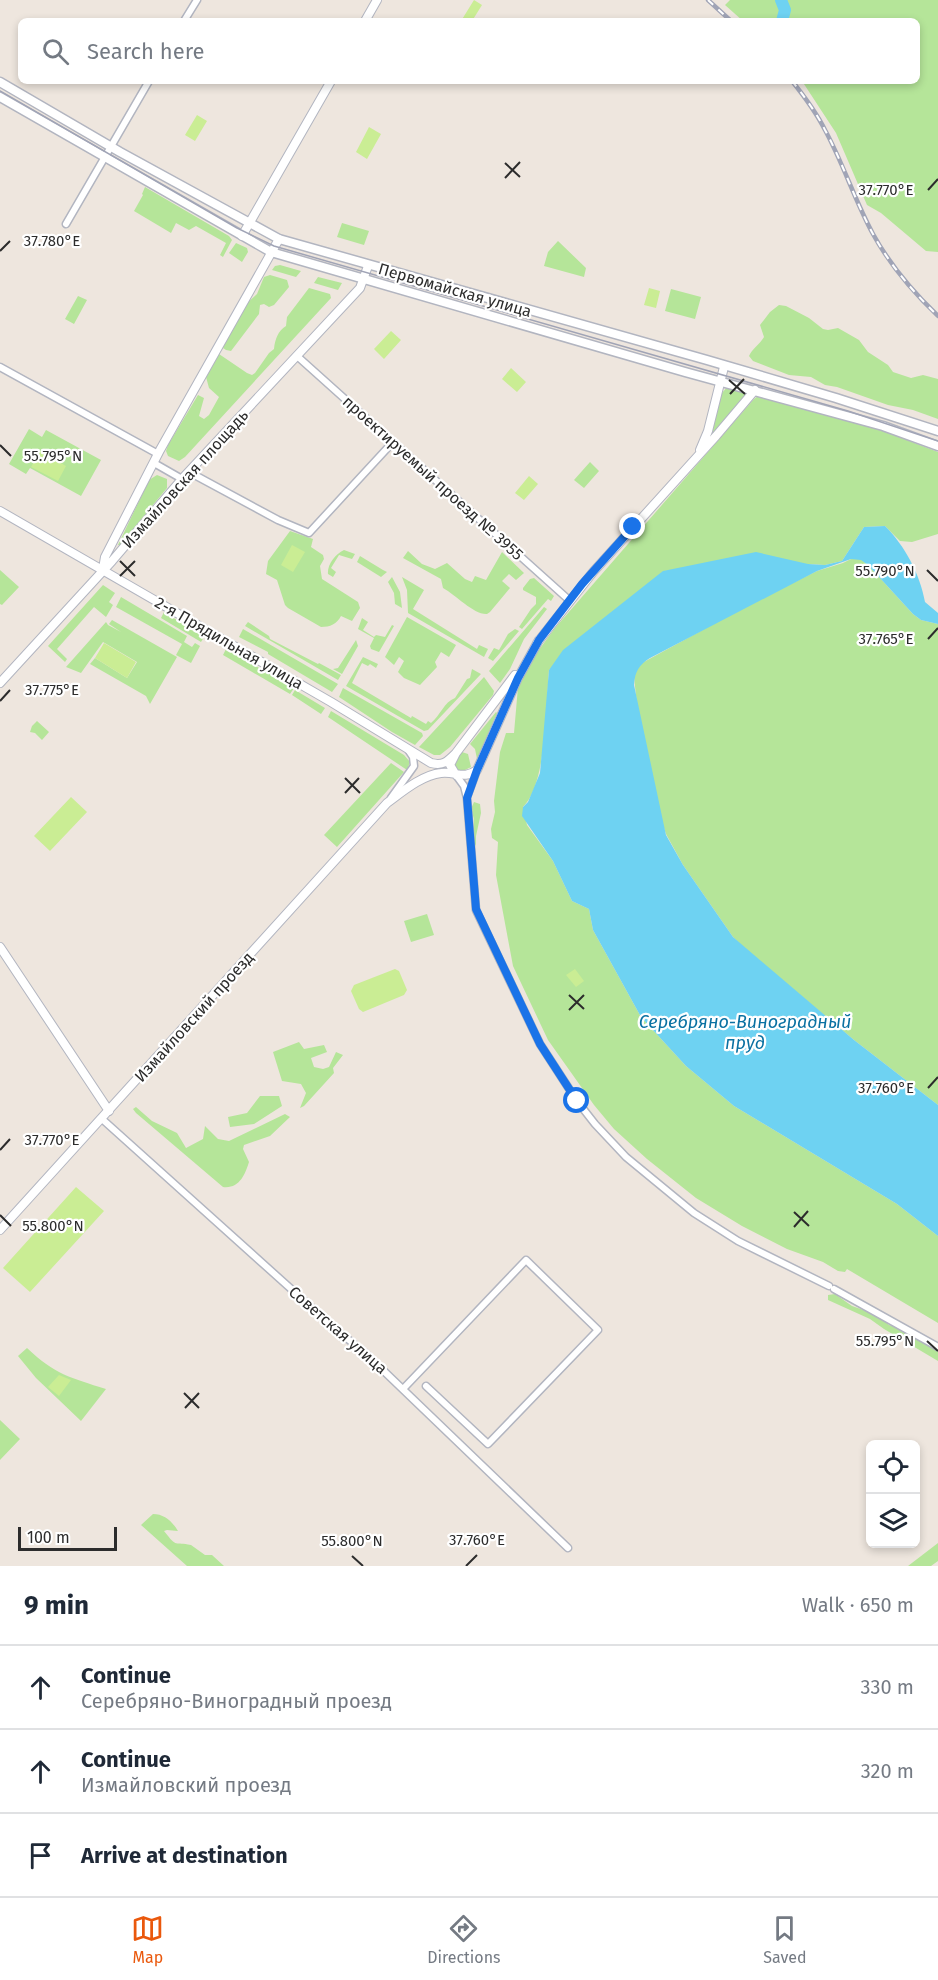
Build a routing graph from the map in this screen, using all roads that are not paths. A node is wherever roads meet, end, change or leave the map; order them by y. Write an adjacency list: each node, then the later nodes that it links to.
1 (197, 0): 3 (street)
2 (377, 0): 4 (street)
3 (186, 18)
4 (367, 18)
5 (0, 82): 9 (main road, Первомайская улица)
6 (147, 84): 9 (street)
7 (329, 84): 12 (street)
8 (0, 98): 10 (main road, Первомайская улица)
9 (112, 147): 10 (street); 12 (main road, Первомайская улица)
10 (106, 156): 11 (street); 13 (main road, Первомайская улица)
11 (66, 224)
12 (248, 224): 13 (street); 14 (main road, Первомайская улица)
13 (242, 236): 15 (main road, Первомайская улица)
14 (279, 239): 15 (street, Измайловская площадь); 16 (main road, Первомайская улица)
15 (271, 252): 17 (main road, Первомайская улица); 28 (street, Измайловская площадь)
16 (368, 266): 17 (street, Измайловская площадь); 18 (main road, Первомайская улица)
17 (363, 279): 19 (main road, Первомайская улица); 20 (street, Измайловская площадь)
18 (632, 339): 19 (main road); 22 (main road, Первомайская улица)
19 (625, 354): 23 (main road, Первомайская улица)
20 (297, 356): 26 (street, проектируемый проезд № 3955); 31 (street, Измайловская площадь)
21 (0, 367): 28 (street)
22 (724, 367): 23 (street); 25 (main road, Первомайская улица)
23 (720, 380): 24 (main road, Первомайская улица); 29 (street)
24 (755, 390): 27 (main road, Первомайская улица); 29 (street)
25 (938, 431)
26 (393, 442): 31 (street); 34 (street, проектируемый проезд № 3955)
27 (938, 446)
28 (158, 454): 30 (street, Измайловская площадь)
29 (696, 456): 34 (street)
30 (154, 463): 31 (street); 33 (street, Измайловская площадь)
31 (185, 475): 33 (street, Измайловская площадь)
32 (0, 511): 33 (street, 2-я Прядильная улица)
33 (103, 570): 36 (street); 37 (street, 2-я Прядильная улица)
34 (569, 600): 35 (street)
35 (539, 640): 38 (street); 39 (street)
36 (0, 684)
37 (408, 749): 38 (street, 2-я Прядильная улица); 42 (street, Измайловский проезд)
38 (456, 753): 40 (street)
39 (477, 770): 40 (street, Измайловский проезд); 41 (street)
40 (456, 775): 41 (street); 42 (street, Измайловский проезд)
41 (467, 798): 47 (street)
42 (387, 803): 44 (street, Измайловский проезд)
43 (0, 948): 44 (street)
44 (109, 1111): 45 (street, Измайловский проезд)
45 (102, 1119): 46 (street, Измайловский проезд); 49 (street, Советская улица)
46 (0, 1230)
47 (938, 1347)
48 (426, 1386): 49 (street)
49 (403, 1389): 50 (street, Советская улица)
50 (568, 1548)

